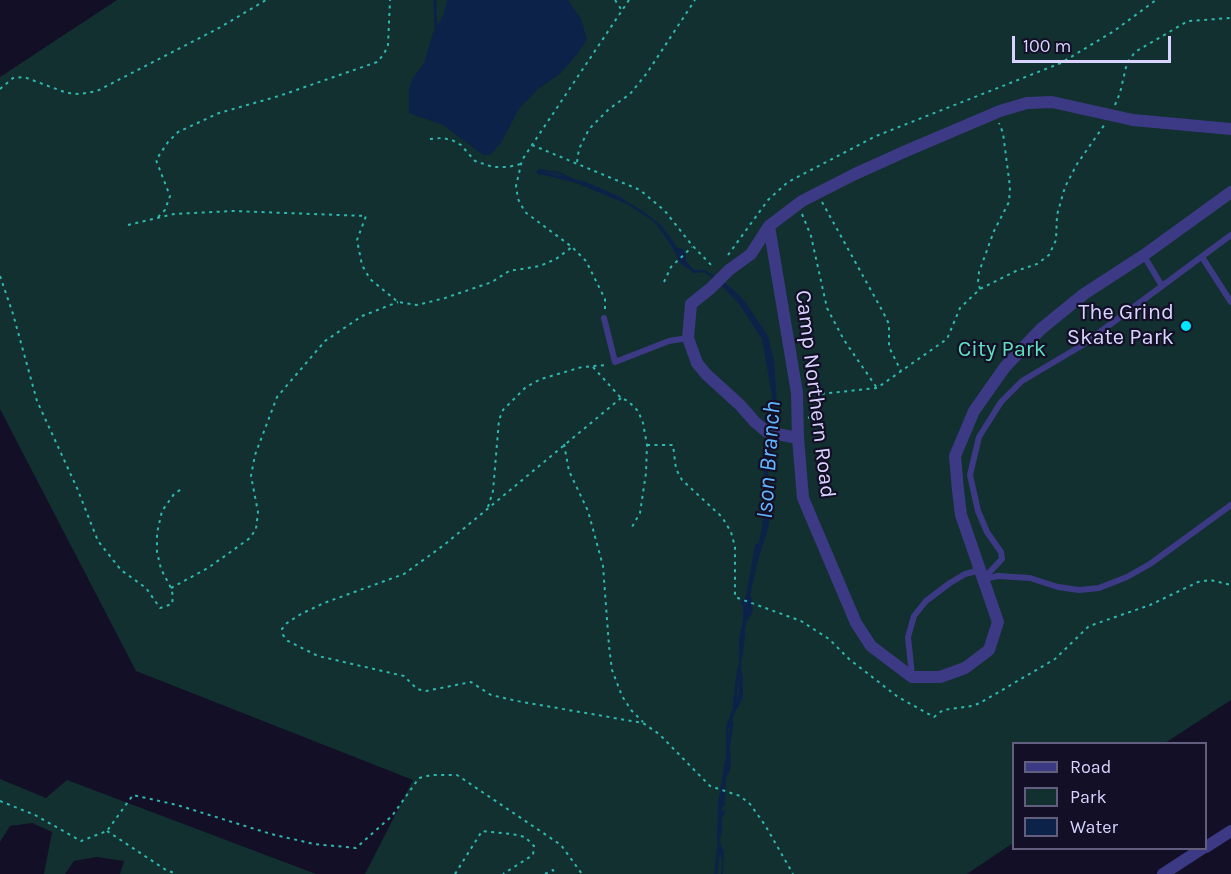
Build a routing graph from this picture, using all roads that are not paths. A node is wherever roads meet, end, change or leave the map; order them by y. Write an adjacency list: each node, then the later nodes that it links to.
1 (1231, 129): 3 (street)
2 (1231, 192): 5 (street)
3 (769, 226): 10 (street); 11 (street, Camp Northern Road)
4 (1231, 235): 6 (lane)
5 (1144, 255): 7 (lane); 13 (street)
6 (1202, 257): 7 (lane); 8 (lane)
7 (1162, 286): 13 (lane)
8 (1231, 302)
9 (604, 318): 10 (lane)
10 (687, 338): 11 (street)
11 (798, 438): 14 (street, Camp Northern Road)
12 (1231, 505): 13 (lane)
13 (982, 575): 14 (lane); 14 (street)
14 (912, 677)
15 (1231, 831): 16 (street)
16 (1207, 846)
17 (1201, 850): 18 (street)
18 (1163, 874)

